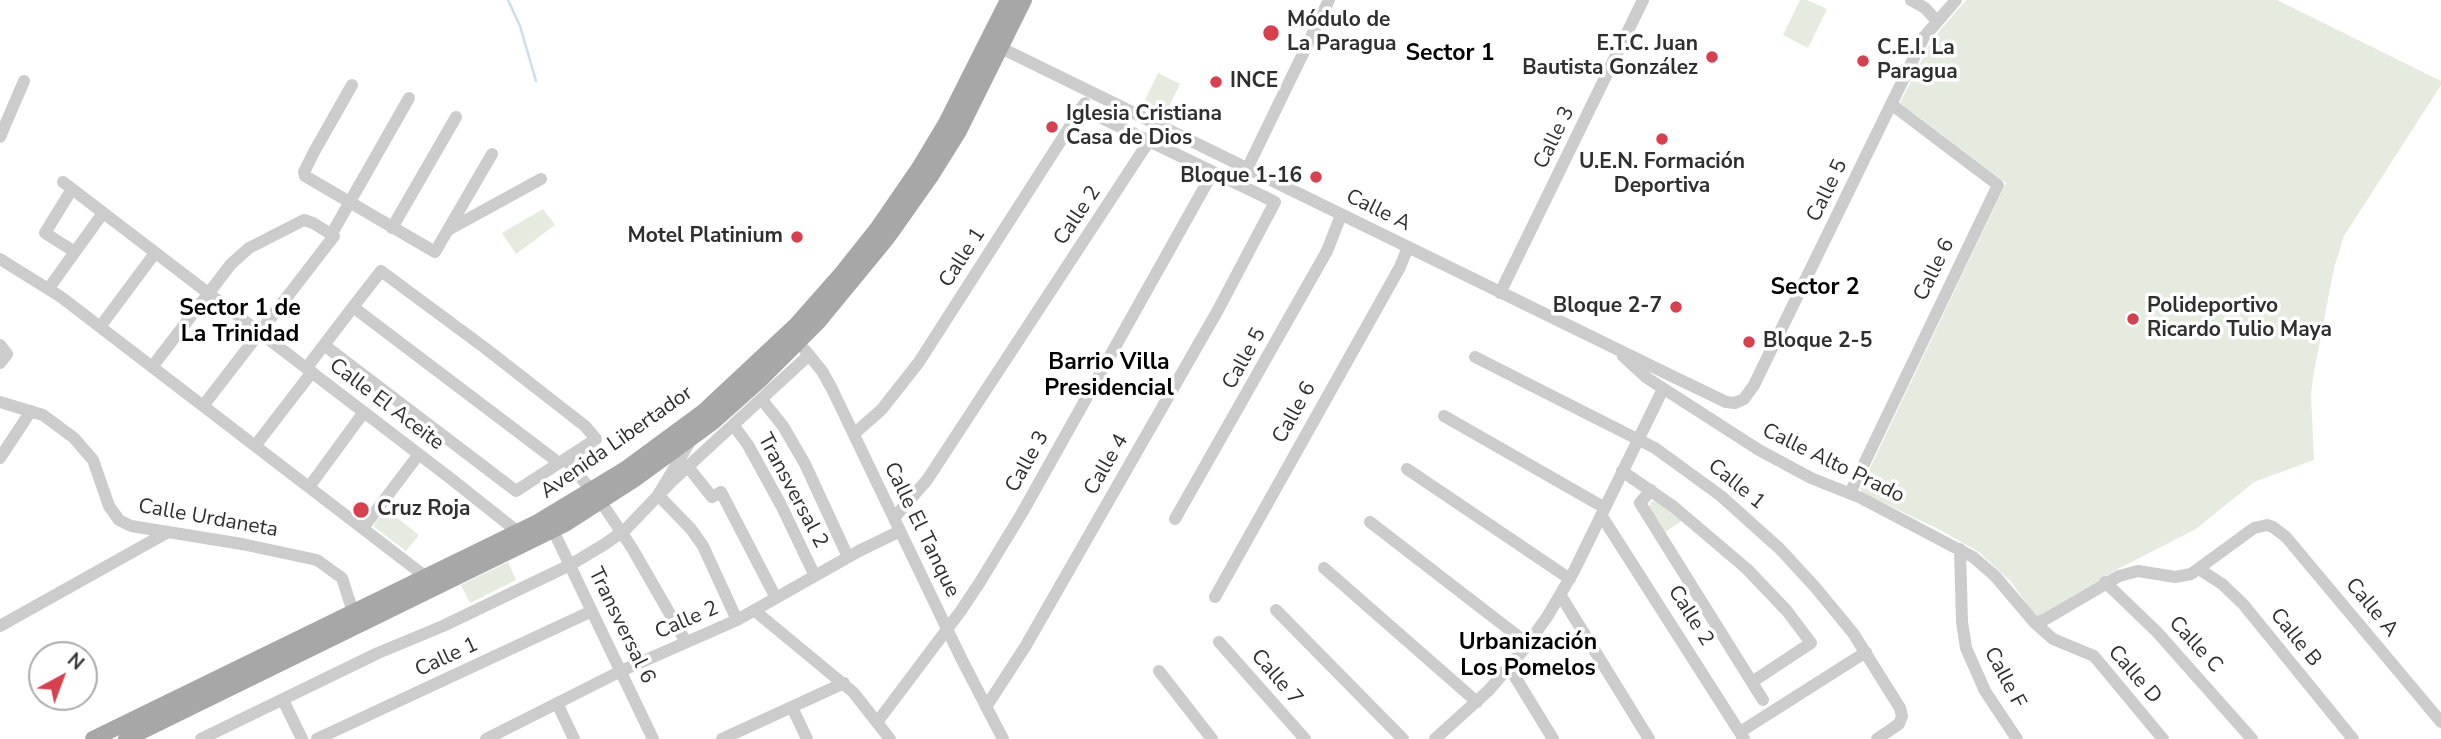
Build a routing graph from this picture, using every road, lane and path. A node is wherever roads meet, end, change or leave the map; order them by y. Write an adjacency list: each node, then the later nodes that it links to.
1 (1008, 0): 8 (main road, Avenida Libertador)
2 (1024, 0): 8 (main road, Avenida Libertador)
3 (1329, 0): 21 (street)
4 (1643, 0): 36 (street, Calle 3)
5 (1911, 0): 7 (street)
6 (1956, 0): 7 (street, Calle 5)
7 (1937, 21): 13 (street, Calle 5)
8 (995, 45): 11 (street, Calle A); 43 (main road, Avenida Libertador); 70 (main road, Avenida Libertador)
9 (24, 80): 16 (street)
10 (352, 85): 25 (street)
11 (1091, 92): 14 (street, Calle 1); 18 (street, Calle A)
12 (409, 98): 25 (street)
13 (1891, 104): 50 (street, Calle 5); 68 (street, Calle 6)
14 (1081, 108): 17 (street); 56 (street, Calle 1)
15 (456, 117): 28 (street)
16 (0, 137)
17 (1149, 141): 20 (street); 72 (street, Calle 2)
18 (1197, 144): 20 (street); 21 (street, Calle A)
19 (492, 154): 29 (street)
20 (1189, 160): 22 (street)
21 (1251, 171): 24 (street); 27 (street, Calle A)
22 (1213, 172): 24 (street); 100 (street, Calle 3)
23 (541, 180): 29 (street)
24 (1247, 188): 115 (street, Calle 4)
25 (349, 203): 28 (street); 30 (street)
26 (103, 213): 32 (street); 32 (street, Calle El Aceite); 33 (street, Calle El Aceite)
27 (1341, 215): 31 (street, Calle A); 73 (street, Calle 5)
28 (393, 228): 29 (street)
29 (448, 230)
30 (332, 236): 37 (street); 40 (street)
31 (1408, 247): 36 (street, Calle A); 91 (street, Calle 6)
32 (75, 252): 35 (street)
33 (155, 253): 37 (street, Calle El Aceite); 39 (street)
34 (0, 259): 35 (street)
35 (49, 288): 39 (street)
36 (1500, 292): 42 (street, Calle A)
37 (208, 293): 40 (street, Calle El Aceite); 45 (street)
38 (353, 307): 41 (street); 62 (street); 62 (street)
39 (100, 327): 45 (street)
40 (260, 333): 46 (street, Calle El Aceite); 51 (street)
41 (324, 345): 46 (street); 62 (street)
42 (1615, 348): 47 (street, Calle Alto Prado); 50 (street, Calle A)
43 (804, 349): 48 (street, Avenida Libertador); 56 (street, Calle El Tanque); 57 (main road, Avenida Libertador)
44 (1475, 356): 58 (street, Calle 1)
45 (152, 367): 51 (street)
46 (312, 367): 53 (street, Calle El Aceite); 59 (street)
47 (1663, 389): 58 (street); 68 (street, Calle Alto Prado)
48 (762, 400): 55 (street, Avenida Libertador); 82 (street)
49 (0, 402): 52 (street, Calle Urdaneta)
50 (1740, 402)
51 (203, 406): 59 (street)
52 (31, 411): 61 (street); 78 (street, Calle Urdaneta)
53 (364, 412): 60 (street, Calle El Aceite); 66 (street)
54 (1444, 416): 71 (street, Calle 2)
55 (734, 426): 63 (street, Avenida Libertador); 86 (street, Transversal 2)
56 (854, 434): 72 (street, Calle El Tanque)
57 (691, 439): 69 (street); 70 (main road, Avenida Libertador)
58 (1638, 439): 65 (street); 104 (street, Calle 1)
59 (255, 446): 66 (street)
60 (419, 454): 75 (street); 79 (street, Calle El Aceite)
61 (0, 458)
62 (562, 461): 70 (street)
63 (688, 467): 69 (street, Avenida Libertador); 92 (street)
64 (1407, 469): 88 (street)
65 (1622, 471): 67 (street); 71 (street)
66 (309, 487): 75 (street)
67 (1651, 490): 108 (street); 108 (street)
68 (1850, 493): 81 (street, Calle Alto Prado)
69 (658, 495): 80 (street, Avenida Libertador); 97 (street)
70 (597, 496): 76 (main road, Avenida Libertador); 79 (main road, Avenida Libertador); 80 (street)
71 (1603, 511): 88 (street); 119 (street, Calle 2)
72 (894, 518): 77 (street, Calle El Tanque)
73 (1175, 519)
74 (1370, 522): 103 (street)
75 (363, 528): 87 (street)
76 (553, 530): 83 (street, Transversal 6); 122 (main road, Avenida Libertador)
77 (900, 531): 82 (street, Calle 2); 100 (street, Calle El Tanque)
78 (168, 532): 96 (street, Calle Urdaneta); 99 (street)
79 (518, 532): 87 (main road, Avenida Libertador)
80 (622, 532): 83 (street, Avenida Libertador); 101 (street)
81 (1960, 549): 98 (street, Calle Alto Prado); 139 (street, Calle F)
82 (848, 557): 86 (street, Calle 2)
83 (570, 565): 94 (street, Transversal 6); 110 (street, Avenida Libertador)
84 (1324, 568): 112 (street)
85 (2199, 569): 89 (street); 117 (street, Calle A); 142 (street, Calle B)
86 (815, 576): 92 (street, Calle 2)
87 (426, 577): 96 (main road, Avenida Libertador)
88 (1570, 579): 90 (street)
89 (2105, 582): 98 (street); 141 (street, Calle C)
90 (1561, 596): 103 (street); 137 (street)
91 (1214, 597)
92 (776, 598): 95 (street, Calle 2)
93 (1276, 610): 134 (street)
94 (592, 611): 106 (street, Transversal 6); 125 (street, Calle 1)
95 (755, 611): 97 (street, Calle 2); 109 (street)
96 (353, 612): 121 (main road, Avenida Libertador)
97 (737, 620): 101 (street, Calle 2)
98 (2032, 620): 140 (street, Calle D)
99 (0, 626)
100 (947, 629): 115 (street, Calle El Tanque); 116 (street, Calle 3)
101 (686, 642): 106 (street, Calle 2)
102 (1219, 642): 133 (street, Calle 7)
103 (1528, 644): 105 (street)
104 (1866, 652): 119 (street); 138 (street, Calle 1)
105 (1509, 667): 112 (street); 136 (street)
106 (621, 671): 113 (street, Calle 2); 127 (street, Transversal 6)
107 (1159, 671): 132 (street)
108 (1752, 682): 111 (street)
109 (844, 683): 114 (street); 116 (street)
110 (283, 700): 123 (street, Avenida Libertador); 124 (street)
111 (1763, 700)
112 (1477, 702): 118 (street)
113 (557, 703): 120 (street, Calle 2); 126 (street)
114 (792, 707): 128 (street); 129 (street)
115 (986, 707): 131 (street, Calle El Tanque)
116 (878, 721): 130 (street)
117 (2441, 722)
118 (1449, 735): 135 (street)
119 (1742, 735)
120 (494, 737)
121 (93, 739)
122 (125, 739)
123 (201, 739)
124 (302, 739)
125 (317, 739)
126 (574, 739)
127 (653, 739)
128 (725, 739)
129 (807, 739)
130 (890, 739)
131 (1003, 739)
132 (1212, 739)
133 (1305, 739)
134 (1403, 739)
135 (1435, 739)
136 (1553, 739)
137 (1649, 739)
138 (1877, 739)
139 (2017, 739)
140 (2163, 739)
141 (2252, 739)
142 (2353, 739)

